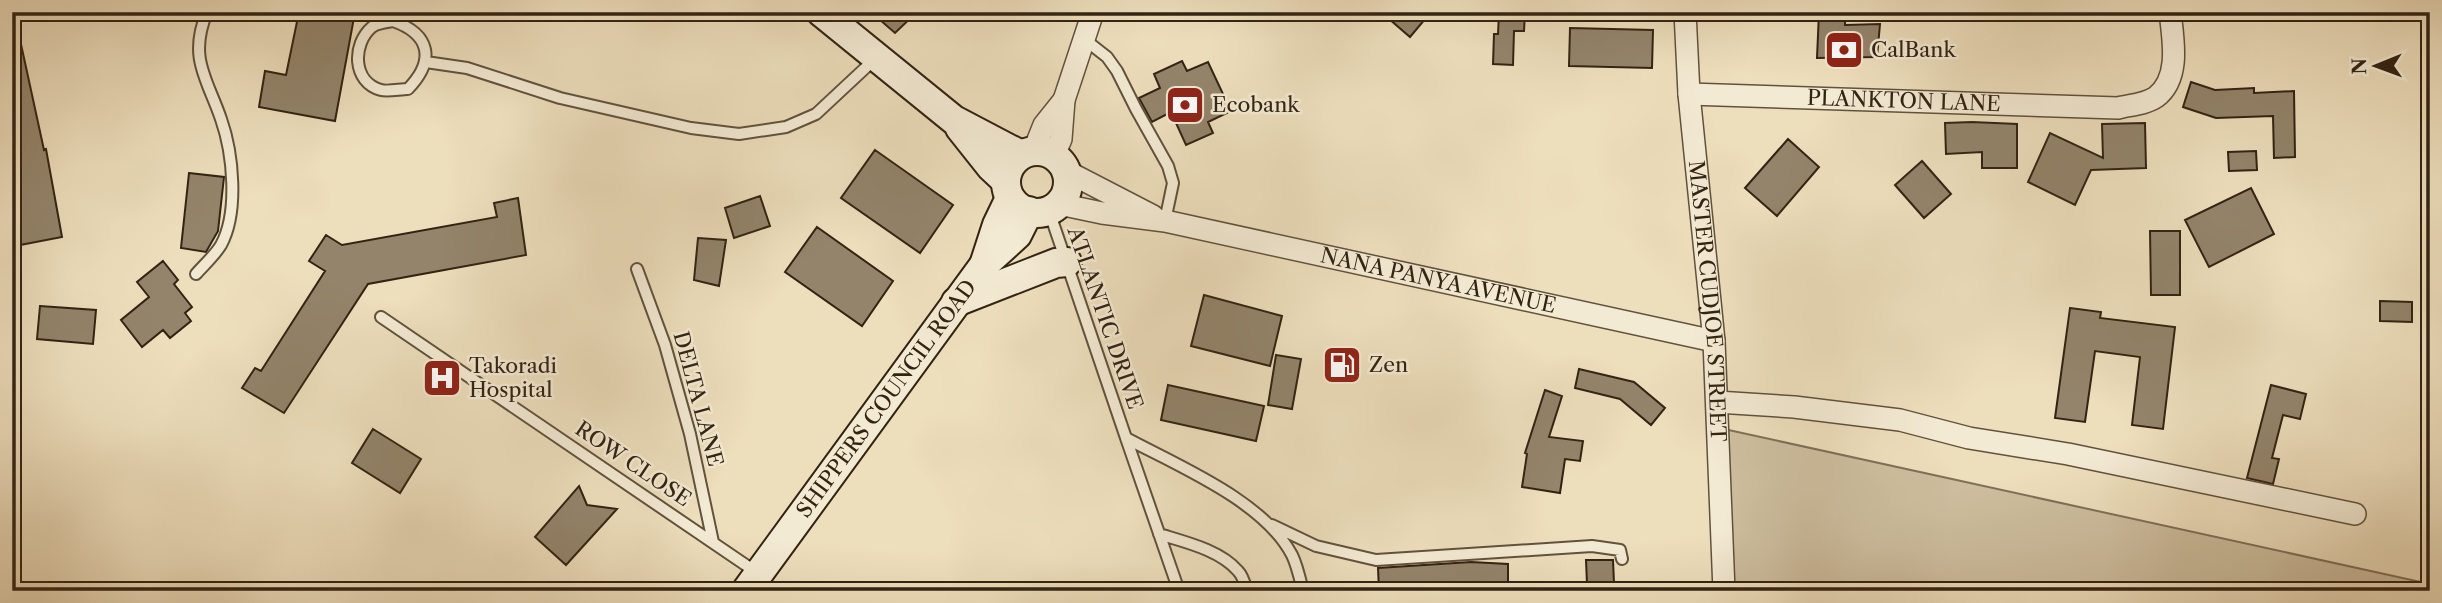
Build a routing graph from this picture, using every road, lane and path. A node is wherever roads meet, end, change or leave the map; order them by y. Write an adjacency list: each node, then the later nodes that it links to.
1 (206, 12): 16 (lane)
2 (821, 12): 7 (street)
3 (1685, 12): 9 (street, MASTER CUDJOE STREET)
4 (2171, 12): 9 (street, PLANKTON LANE)
5 (1092, 13): 6 (street)
6 (1084, 39): 11 (street); 13 (lane)
7 (876, 58): 8 (lane); 10 (street)
8 (426, 62): 8 (lane)
9 (1689, 94): 19 (street, MASTER CUDJOE STREET)
10 (954, 120): 11 (street); 12 (street)
11 (1044, 158): 12 (street); 12 (street); 13 (street, NANA PANYA AVENUE)
12 (1031, 201): 13 (street, NANA PANYA AVENUE); 14 (lane, ATLANTIC DRIVE); 17 (street, SHIPPERS COUNCIL ROAD)
13 (1163, 221): 19 (street, NANA PANYA AVENUE)
14 (1067, 262): 17 (street); 21 (lane, ATLANTIC DRIVE)
15 (637, 269): 25 (lane, DELTA LANE)
16 (197, 274)
17 (956, 302): 27 (street, SHIPPERS COUNCIL ROAD)
18 (381, 317): 25 (lane, ROW CLOSE)
19 (1714, 341): 20 (street, MASTER CUDJOE STREET)
20 (1717, 402): 22 (street); 31 (street, MASTER CUDJOE STREET)
21 (1126, 438): 23 (lane, ATLANTIC DRIVE); 24 (lane, ATLANTIC DRIVE)
22 (2355, 514)
23 (1270, 525): 26 (lane); 30 (lane, ATLANTIC DRIVE)
24 (1159, 534): 28 (lane, ATLANTIC DRIVE); 29 (lane)
25 (713, 542): 27 (lane, ROW CLOSE)
26 (1622, 559)
27 (752, 582)
28 (1179, 591)
29 (1247, 591)
30 (1303, 591)
31 (1724, 591)

